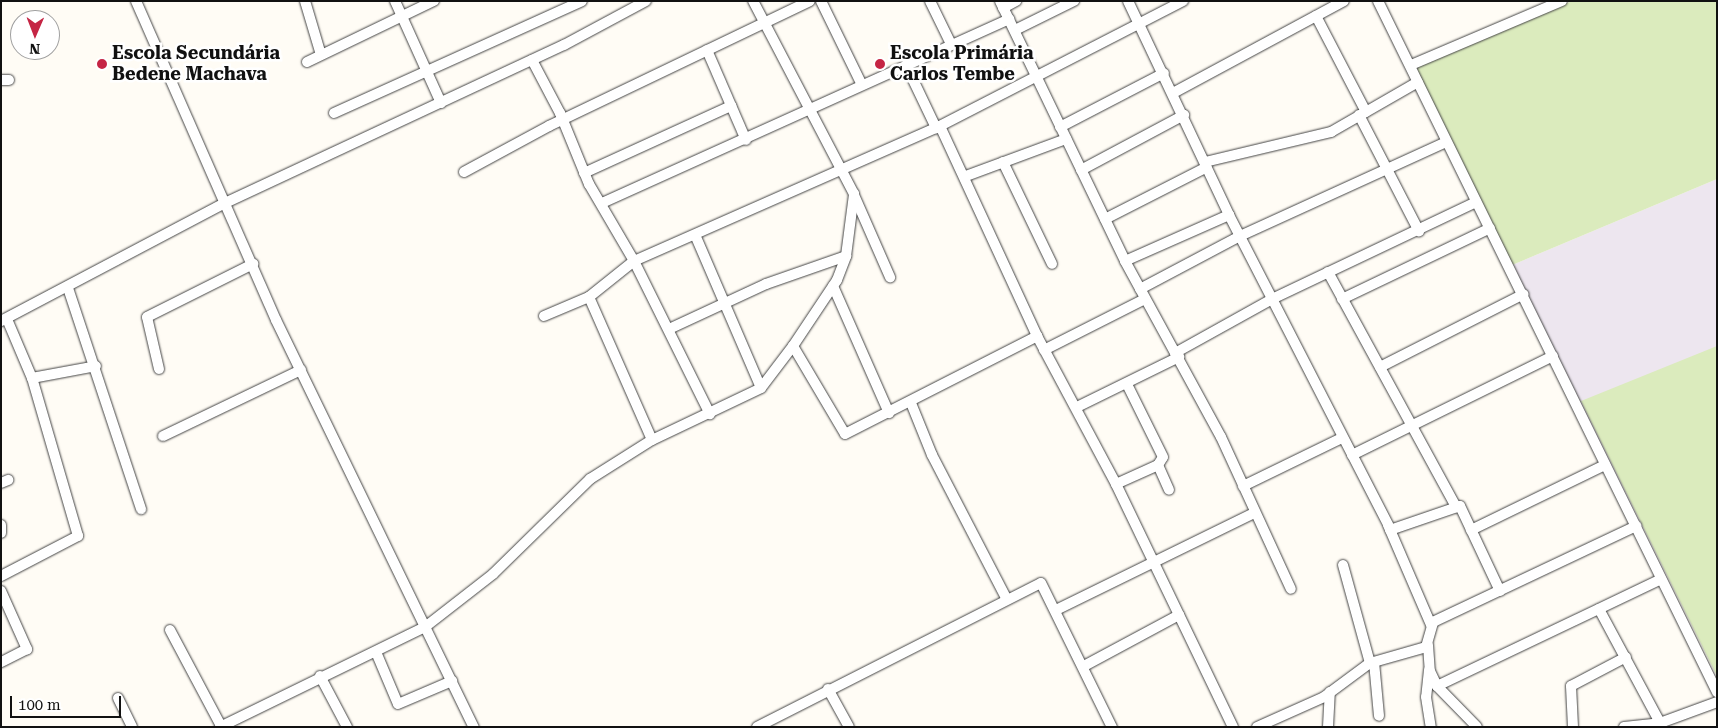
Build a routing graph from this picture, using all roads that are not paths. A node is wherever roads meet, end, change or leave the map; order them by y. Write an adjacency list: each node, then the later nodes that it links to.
1 (136, 1): 60 (street)
2 (305, 1): 27 (street)
3 (395, 1): 19 (street)
4 (434, 1): 19 (street)
5 (646, 1): 28 (street)
6 (753, 1): 22 (street)
7 (810, 1): 22 (street)
8 (821, 1): 36 (street)
9 (930, 1): 25 (street)
10 (1016, 1): 18 (street)
11 (1074, 1): 24 (street)
12 (1128, 1): 23 (street)
13 (1183, 1): 23 (street)
14 (1344, 1): 20 (street)
15 (1378, 1): 31 (street)
16 (1562, 1): 31 (street)
17 (577, 2): 32 (street)
18 (1002, 4): 21 (street)
19 (402, 15): 27 (street); 32 (street)
20 (1316, 16): 37 (street); 42 (street)
21 (1009, 19): 24 (street); 25 (street)
22 (764, 24): 26 (street); 41 (street)
23 (1138, 24): 33 (street); 34 (street)
24 (1015, 30): 34 (street)
25 (951, 44): 30 (street)
26 (707, 50): 39 (street); 44 (street)
27 (321, 55): 29 (street)
28 (532, 60): 38 (street); 44 (street)
29 (307, 62)
30 (906, 65): 36 (street); 45 (street)
31 (1411, 65): 35 (street)
32 (427, 68): 38 (street); 40 (street)
33 (1164, 73): 37 (street); 46 (street)
34 (1036, 77): 45 (street); 46 (street)
35 (1418, 82): 42 (street); 49 (street)
36 (862, 85): 41 (street)
37 (1173, 93): 43 (street)
38 (441, 102): 60 (street)
39 (731, 106): 48 (street); 56 (street)
40 (334, 113)
41 (809, 113): 48 (street); 55 (street)
42 (1363, 114): 51 (street); 53 (street)
43 (1184, 116): 51 (street); 52 (street)
44 (562, 121): 54 (street); 56 (street)
45 (938, 127): 55 (street); 57 (street)
46 (1060, 127): 47 (street)
47 (1066, 139): 50 (street); 52 (street)
48 (746, 140): 61 (street)
49 (1446, 142): 53 (street); 59 (street)
50 (1003, 162): 57 (street); 72 (street)
51 (1206, 165): 62 (street); 63 (street)
52 (1081, 170): 63 (street)
53 (1388, 171): 65 (street); 66 (street)
54 (464, 172)
55 (841, 173): 58 (street); 67 (street)
56 (584, 174): 61 (street)
57 (966, 176): 87 (street)
58 (854, 194): 68 (street); 74 (street)
59 (1476, 202): 64 (street); 65 (street)
60 (225, 203): 71 (street); 76 (street)
61 (602, 203): 69 (street)
62 (1229, 215): 66 (street); 70 (street)
63 (1105, 219): 70 (street)
64 (1490, 228): 78 (street); 80 (street)
65 (1419, 231): 73 (street)
66 (1240, 236): 77 (street); 81 (street)
67 (696, 237): 69 (street); 83 (street)
68 (846, 256): 75 (street); 83 (street)
69 (634, 261): 79 (street); 86 (street)
70 (1125, 261): 77 (street)
71 (253, 264): 94 (street); 95 (street)
72 (1052, 264)
73 (1328, 272): 80 (street); 81 (street)
74 (890, 277)
75 (833, 286): 88 (street); 101 (street)
76 (68, 288): 85 (street); 92 (street)
77 (1140, 290): 82 (street)
78 (1524, 294): 91 (street); 93 (street)
79 (589, 297): 84 (street); 106 (street)
80 (1342, 298): 93 (street)
81 (1272, 299): 90 (street); 105 (street)
82 (1145, 300): 89 (street); 90 (street)
83 (723, 306): 86 (street); 98 (street)
84 (544, 316)
85 (4, 320): 96 (street)
86 (669, 329): 102 (street)
87 (1037, 336): 89 (street); 99 (street)
88 (793, 346): 98 (street); 101 (street)
89 (1044, 350): 100 (street)
90 (1177, 355): 97 (street); 111 (street)
91 (1553, 356): 103 (street); 109 (street)
92 (96, 366): 96 (street); 114 (street)
93 (1380, 367): 103 (street)
94 (159, 369)
95 (301, 370): 104 (street); 133 (street)
96 (32, 378): 123 (street)
97 (1127, 384): 100 (street); 108 (street)
98 (761, 388): 102 (street)
99 (911, 403): 101 (street); 128 (street)
100 (1076, 407): 110 (street)
101 (889, 413)
102 (710, 414): 106 (street)
103 (1412, 423): 107 (street); 113 (street)
104 (163, 436)
105 (1342, 438): 107 (street); 111 (street)
106 (652, 440): 133 (street)
107 (1352, 455): 118 (street)
108 (1158, 464): 110 (street); 112 (street)
109 (1605, 465): 117 (street); 119 (street)
110 (1116, 484): 121 (street)
111 (1243, 486): 115 (street)
112 (1168, 490)
113 (1456, 507): 118 (street); 119 (street)
114 (140, 509)
115 (1254, 513): 121 (street); 125 (street)
116 (1, 525): 120 (street)
117 (1636, 526): 124 (street); 127 (street)
118 (1390, 530): 132 (street)
119 (1471, 530): 127 (street)
120 (1, 532)
121 (1152, 561): 130 (street); 131 (street)
122 (1343, 565): 139 (street)
123 (1, 576)
124 (1661, 579): 129 (street); 147 (street)
125 (1292, 589)
126 (1, 591): 138 (street)
127 (1500, 591): 132 (street)
128 (1006, 598): 130 (street); 145 (street)
129 (1599, 609): 137 (street); 144 (street)
130 (1056, 610): 140 (street)
131 (1179, 615): 140 (street); 159 (street)
132 (1431, 625): 135 (street)
133 (425, 627): 136 (street); 143 (street)
134 (170, 630): 152 (street)
135 (1428, 645): 139 (street); 141 (street)
136 (376, 652): 142 (street); 143 (street)
137 (1626, 657): 151 (street); 164 (street)
138 (1, 662)
139 (1372, 663): 146 (street); 150 (street)
140 (1084, 666): 158 (street)
141 (1429, 669): 144 (street); 162 (street)
142 (320, 676): 152 (street); 153 (street)
143 (452, 681): 154 (street)
144 (1437, 686): 163 (street)
145 (828, 689): 156 (street); 157 (street)
146 (1330, 692): 160 (street); 161 (street)
147 (1717, 692)
148 (118, 698): 155 (street)
149 (1717, 702): 151 (street)
150 (1379, 716)
151 (1660, 723): 165 (street)
152 (220, 726)
153 (345, 726)
154 (471, 726)
155 (132, 727)
156 (757, 727)
157 (849, 727)
158 (1112, 727)
159 (1233, 727)
160 (1257, 727)
161 (1328, 727)
162 (1431, 727)
163 (1477, 727)
164 (1573, 727)
165 (1624, 727)

